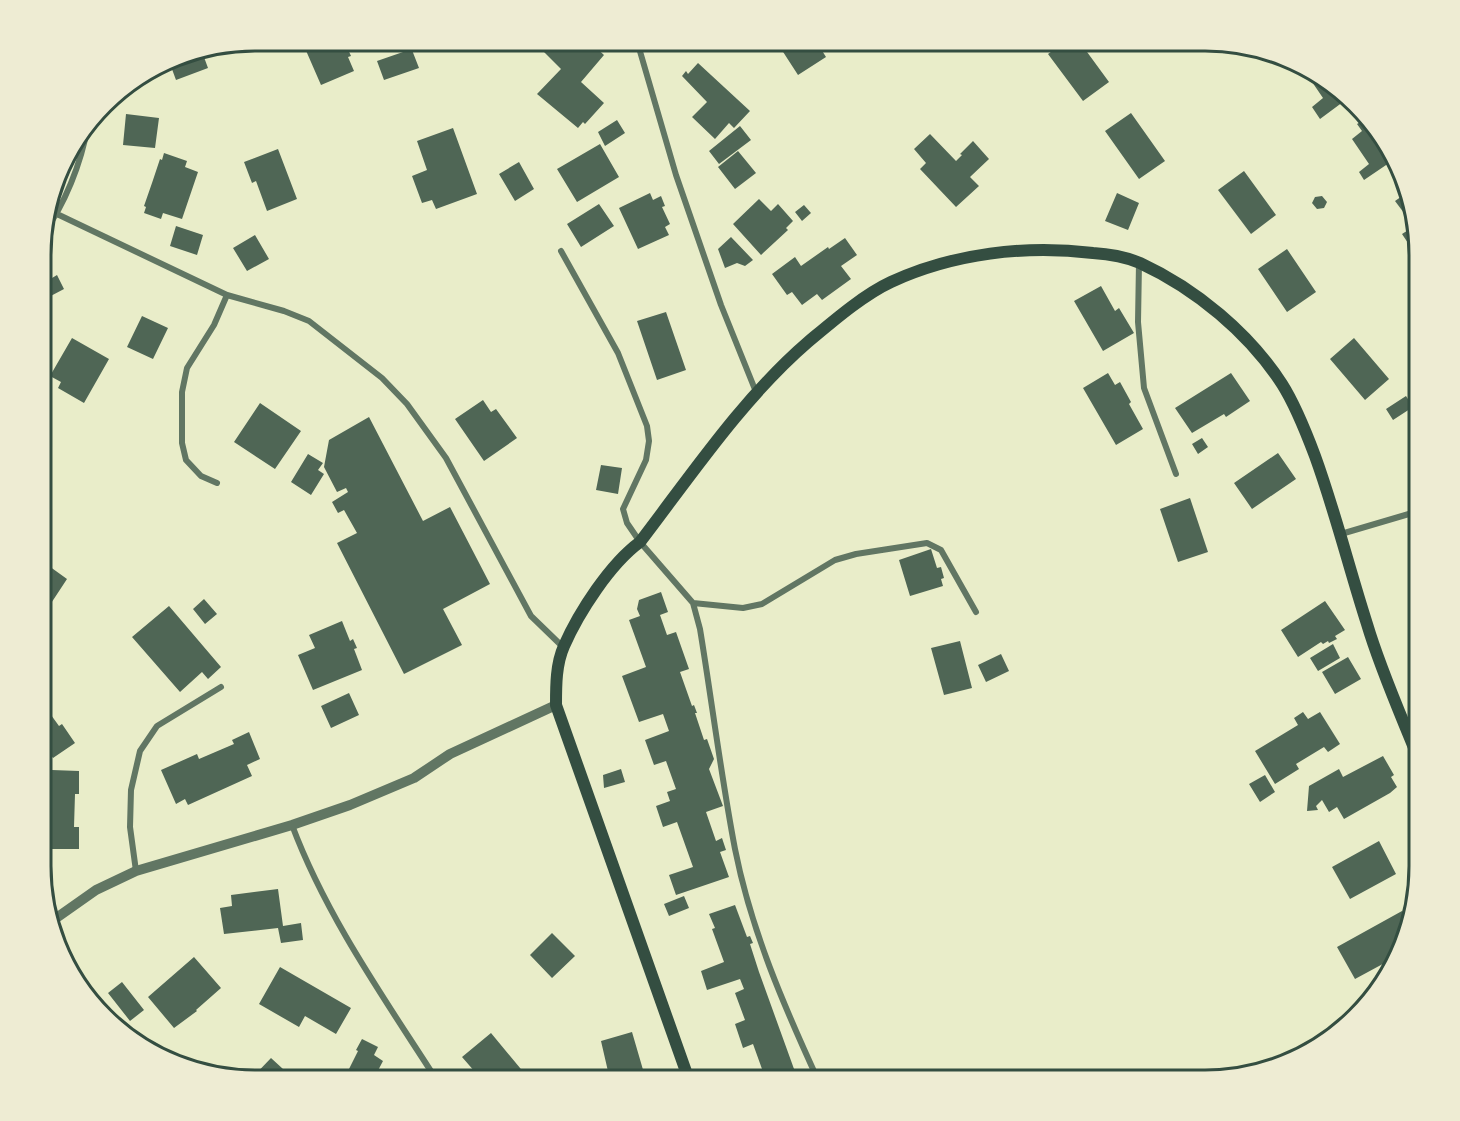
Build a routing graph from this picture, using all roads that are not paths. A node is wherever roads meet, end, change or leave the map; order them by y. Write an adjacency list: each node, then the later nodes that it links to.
1 (639, 51): 8 (street)
2 (85, 143): 3 (street)
3 (57, 214): 4 (street); 7 (street)
4 (55, 217)
5 (561, 251): 13 (street)
6 (1139, 262): 8 (main road); 9 (street); 12 (main road)
7 (227, 295): 10 (street); 16 (street)
8 (756, 392): 13 (main road)
9 (1176, 474)
10 (217, 483)
11 (1409, 514): 12 (street)
12 (1341, 534): 19 (main road)
13 (640, 542): 14 (street); 16 (main road)
14 (693, 603): 15 (street); 25 (street)
15 (976, 612)
16 (564, 647): 18 (main road)
17 (221, 687): 21 (street)
18 (556, 705): 20 (street); 24 (main road)
19 (1409, 734)
20 (292, 825): 21 (street); 23 (street)
21 (136, 871): 22 (street)
22 (58, 917)
23 (431, 1070)
24 (685, 1070)
25 (813, 1070)

